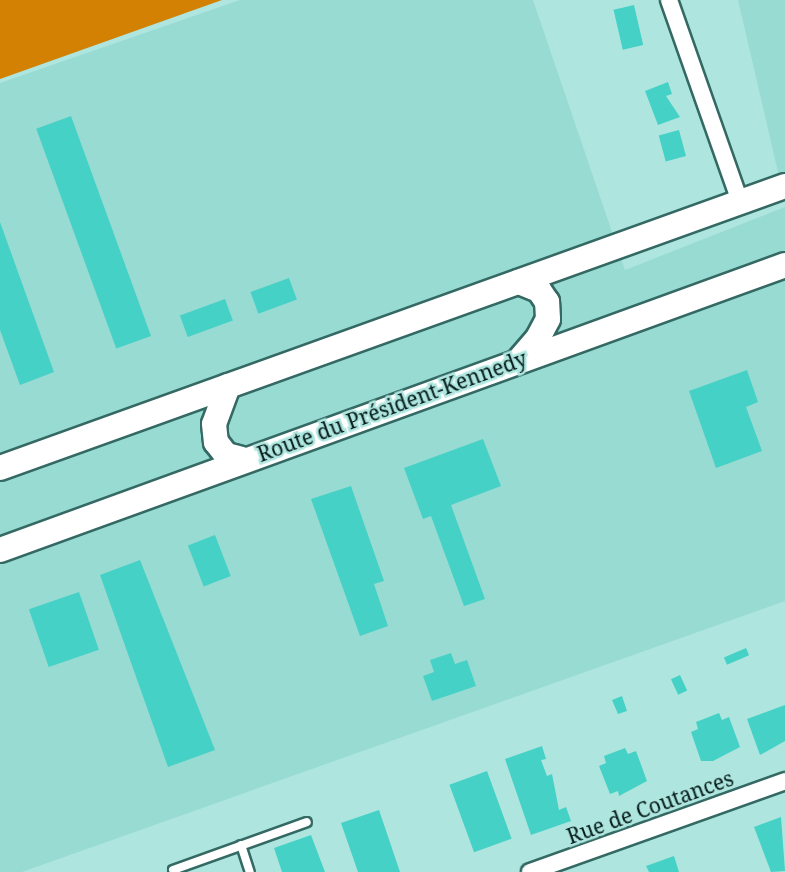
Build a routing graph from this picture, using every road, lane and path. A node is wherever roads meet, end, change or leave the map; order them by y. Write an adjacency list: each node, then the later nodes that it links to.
1 (669, 0): 3 (street)
2 (785, 186): 3 (main road)
3 (740, 202): 5 (main road)
4 (785, 265): 6 (main road, Route du Président-Kennedy)
5 (519, 282): 6 (main road); 7 (main road)
6 (518, 361): 8 (main road, Route du Président-Kennedy)
7 (228, 386): 8 (main road); 9 (main road)
8 (242, 460): 10 (main road, Route du Président-Kennedy)
9 (0, 468)
10 (0, 550)
11 (785, 781): 16 (street, Rue de Coutances)
12 (307, 822): 13 (lane)
13 (241, 845): 14 (lane); 15 (lane)
14 (173, 870)
15 (250, 872)
16 (530, 872)

